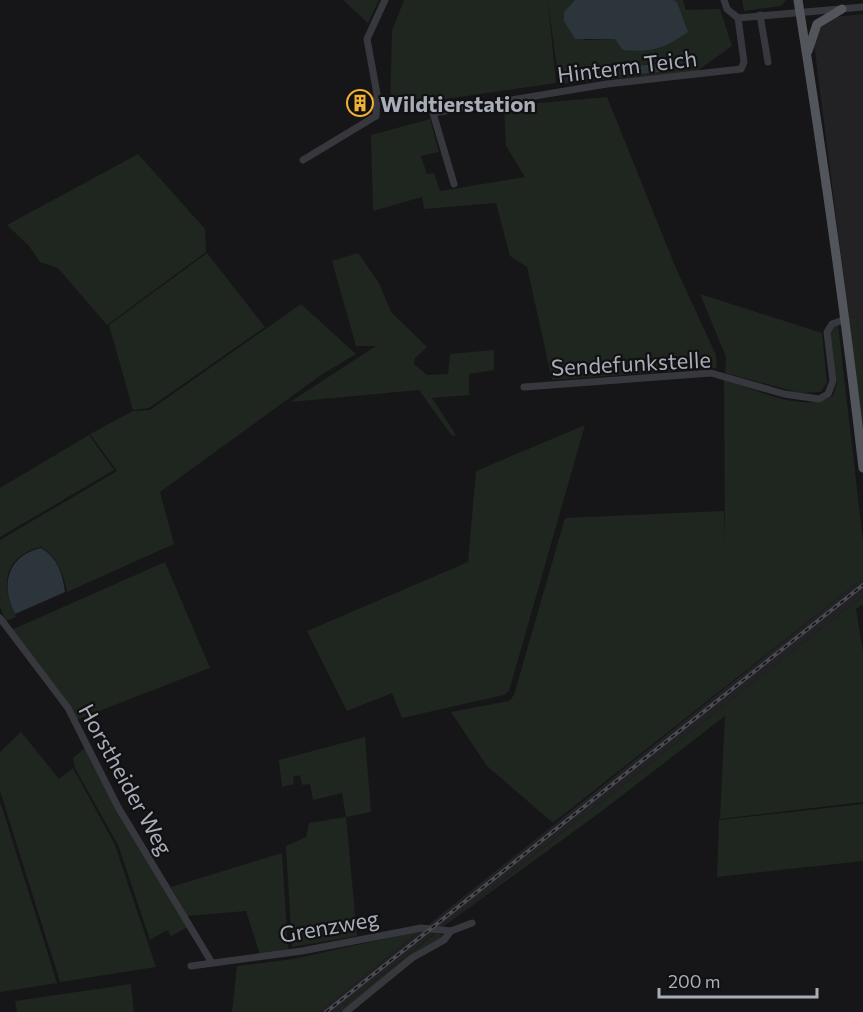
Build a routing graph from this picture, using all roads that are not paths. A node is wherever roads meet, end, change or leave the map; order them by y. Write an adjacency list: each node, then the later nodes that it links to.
1 (385, 0): 11 (street)
2 (724, 0): 8 (street)
3 (798, 0): 6 (main road)
4 (863, 7): 5 (street)
5 (842, 9): 6 (street); 9 (main road)
6 (800, 12): 7 (street); 9 (main road)
7 (760, 15): 8 (street); 10 (street)
8 (738, 18): 12 (street, Hinterm Teich)
9 (807, 56): 13 (main road)
10 (768, 62)
11 (303, 160)
12 (454, 184)
13 (846, 319): 14 (street, Sendefunkstelle); 15 (main road)
14 (524, 387)
15 (863, 468)
16 (0, 618): 17 (street, Horstheider Weg)
17 (2, 626): 20 (street, Horstheider Weg)
18 (472, 923): 19 (street, Grenzweg)
19 (451, 931): 20 (street, Grenzweg); 22 (street)
20 (212, 963): 21 (street, Grenzweg)
21 (191, 966)
22 (346, 1012)

